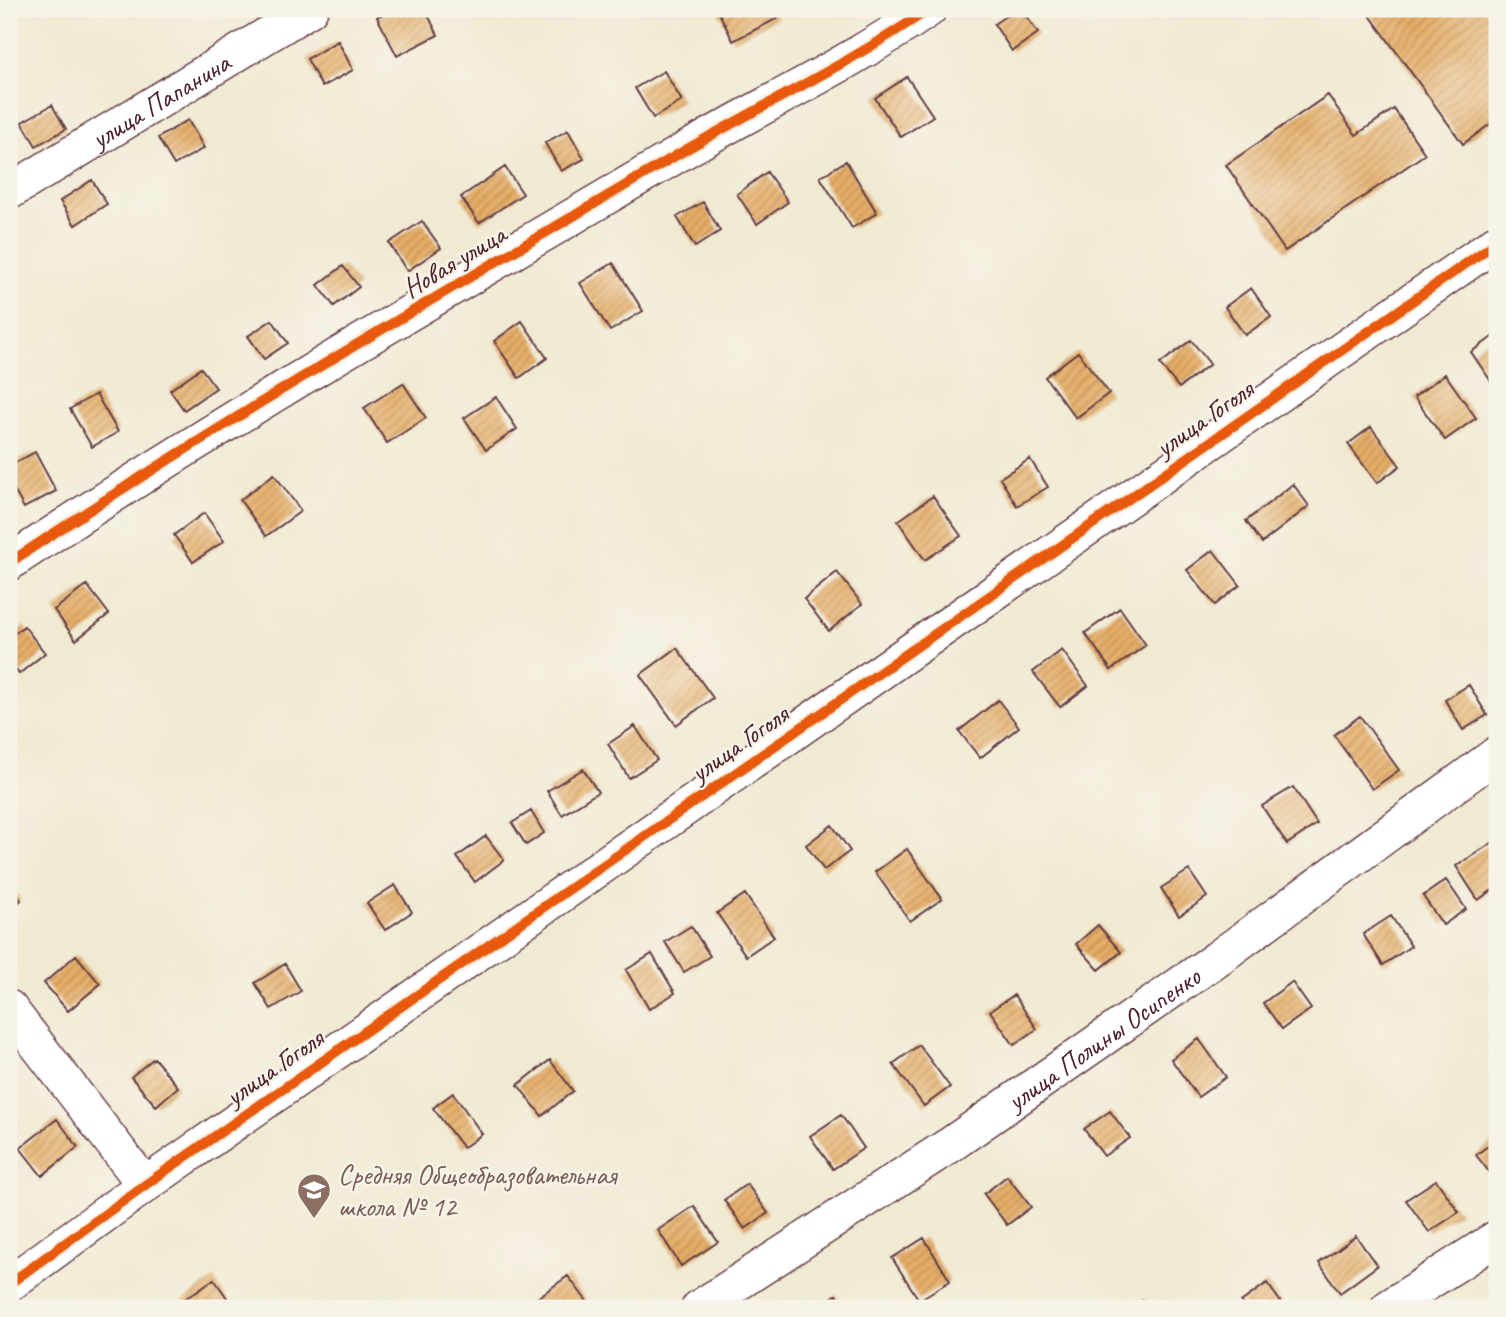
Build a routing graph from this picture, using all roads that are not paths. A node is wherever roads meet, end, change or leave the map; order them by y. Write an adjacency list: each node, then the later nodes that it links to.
1 (310, 9): 4 (street, улица Папанина)
2 (929, 9): 3 (street, Новая улица)
3 (888, 21): 6 (street, Новая улица)
4 (9, 192)
5 (1497, 242): 9 (street, улица Гоголя)
6 (9, 563)
7 (1497, 754): 12 (street, улица Полины Осипенко)
8 (9, 1007): 9 (street)
9 (145, 1185): 11 (street, улица Гоголя)
10 (1497, 1238): 13 (street)
11 (9, 1284)
12 (699, 1308)
13 (1388, 1308)

